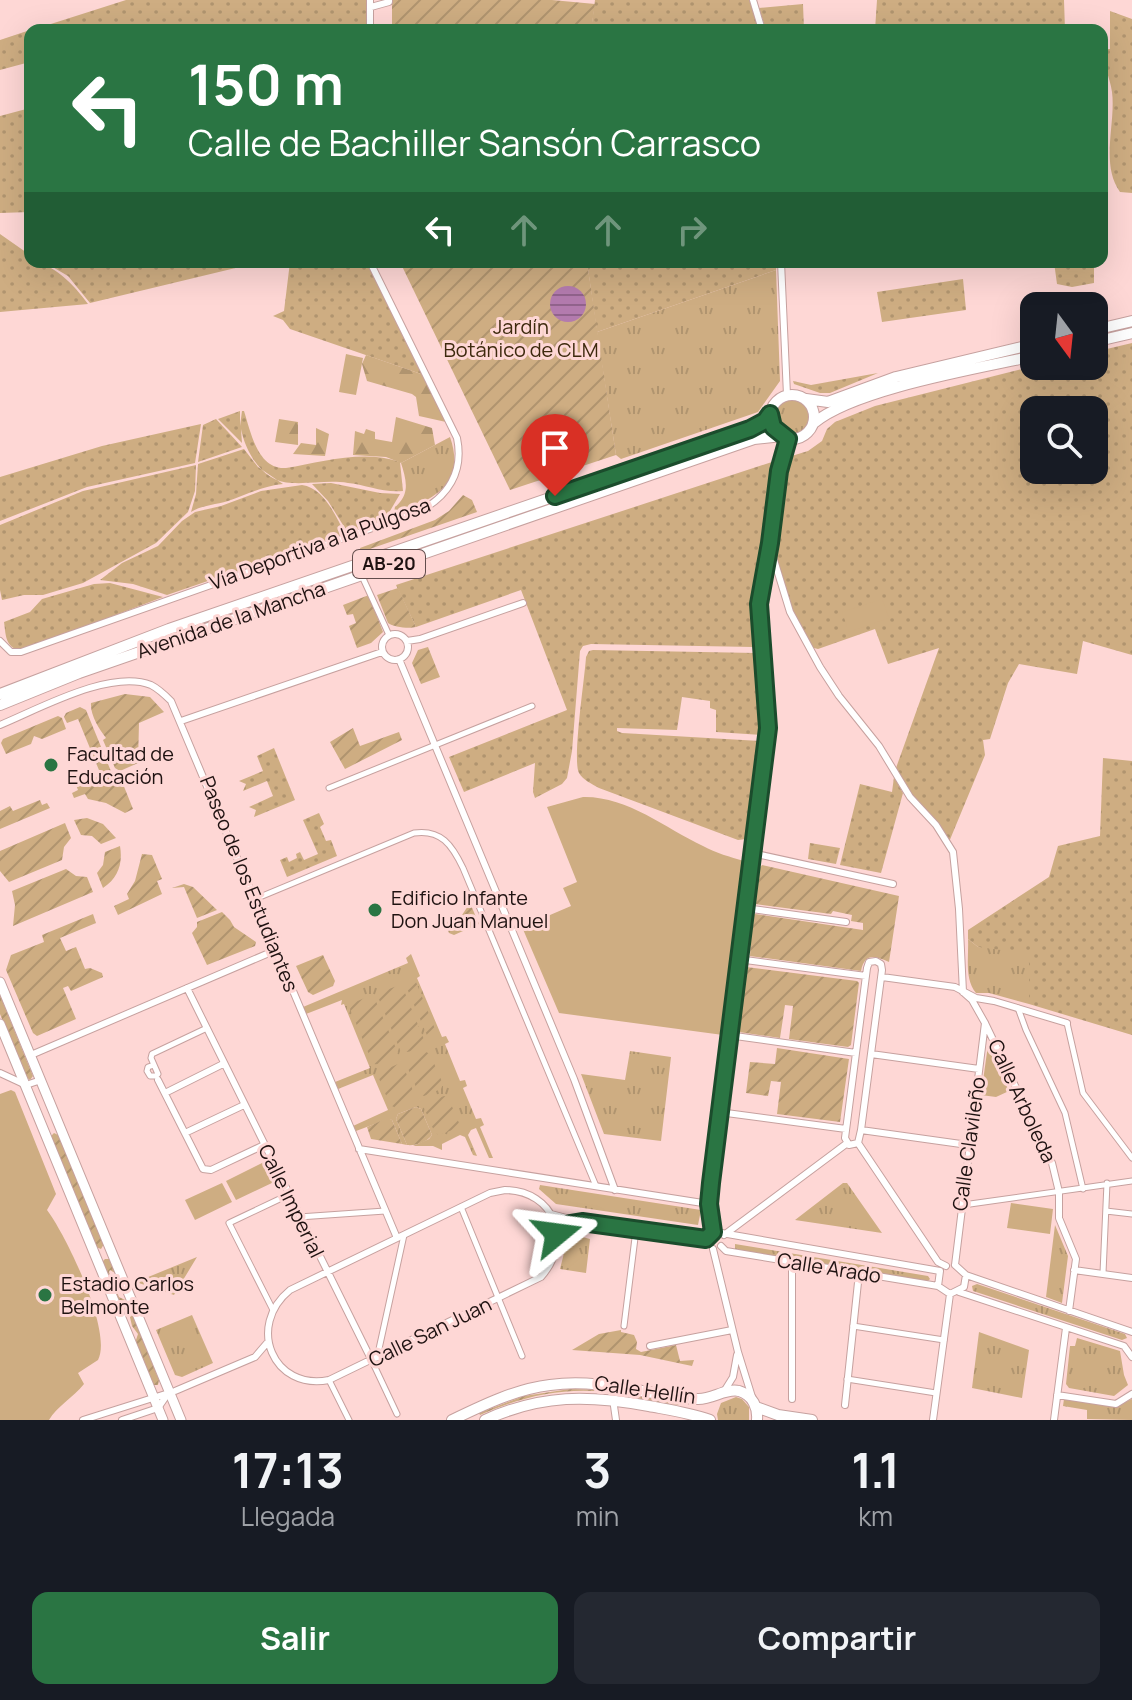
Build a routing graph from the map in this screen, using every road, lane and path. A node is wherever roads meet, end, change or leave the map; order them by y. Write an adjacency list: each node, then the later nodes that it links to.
1 (389, 0): 3 (street)
2 (753, 0): 5 (street)
3 (370, 3): 4 (street)
4 (370, 24)
5 (760, 24)
6 (373, 268): 23 (street, Vía Deportiva a la Pulgosa)
7 (781, 268): 14 (street)
8 (1132, 321): 9 (main road)
9 (1108, 327)
10 (1132, 333): 11 (main road)
11 (1108, 339)
12 (1020, 347): 15 (main road)
13 (1020, 359): 17 (main road, AB-20)
14 (787, 395): 15 (main road); 16 (main road, AB-20)
15 (806, 399): 17 (main road)
16 (770, 414): 18 (main road); 27 (main road, Avenida de la Mancha / AB-20)
17 (814, 423): 18 (main road, AB-20)
18 (785, 438): 19 (street); 20 (main road, Avenida de la Mancha / AB-20)
19 (770, 543): 34 (street); 45 (street)
20 (361, 574): 22 (street); 28 (main road, Avenida de la Mancha / AB-20)
21 (523, 603): 24 (street)
22 (389, 635): 24 (street); 25 (street)
23 (0, 641)
24 (407, 641): 26 (street)
25 (382, 652): 26 (street); 30 (street)
26 (399, 659): 32 (street)
27 (0, 694)
28 (0, 705)
29 (532, 706): 32 (street)
30 (181, 721): 31 (street, Paseo de los Estudiantes); 36 (street, Paseo de los Estudiantes)
31 (0, 725)
32 (435, 745): 33 (street); 81 (street)
33 (329, 788)
34 (752, 853): 35 (street); 37 (street)
35 (893, 884)
36 (255, 899): 39 (street, Paseo de los Estudiantes); 79 (street)
37 (745, 908): 38 (street); 40 (street)
38 (846, 922)
39 (276, 950): 44 (street); 75 (street, Paseo de los Estudiantes)
40 (738, 959): 41 (street); 51 (street)
41 (866, 976): 42 (street); 52 (street)
42 (882, 977): 45 (street); 53 (street)
43 (0, 982): 54 (main road)
44 (187, 988): 50 (street, Calle Imperial); 54 (street)
45 (963, 992): 46 (street); 47 (street, Calle Arboleda)
46 (1018, 1008): 48 (street); 80 (street)
47 (985, 1023): 56 (street, Calle Clavileño); 82 (street, Calle Arboleda)
48 (1067, 1023): 76 (street)
49 (0, 1024): 62 (main road)
50 (207, 1028): 55 (street, Calle Imperial); 59 (street)
51 (728, 1035): 52 (street); 65 (street)
52 (856, 1053): 67 (street)
53 (871, 1054): 56 (street); 68 (street)
54 (31, 1055): 60 (main road)
55 (223, 1064): 63 (street); 64 (street, Calle Imperial)
56 (979, 1069): 74 (street, Calle Clavileño)
57 (0, 1073): 58 (street)
58 (8, 1077): 61 (street); 62 (street)
59 (157, 1078): 63 (street)
60 (41, 1080): 62 (street); 66 (main road)
61 (0, 1083)
62 (26, 1085): 69 (main road)
63 (165, 1093): 70 (street)
64 (244, 1105): 70 (street); 73 (street, Calle Imperial)
65 (719, 1112): 67 (street); 84 (street)
66 (59, 1125): 69 (street); 100 (main road)
67 (846, 1129): 72 (street)
68 (861, 1130): 71 (street); 74 (street)
69 (44, 1131): 101 (main road)
70 (185, 1133): 73 (street)
71 (858, 1143): 72 (street); 104 (street)
72 (846, 1144): 95 (street)
73 (264, 1145): 83 (street, Calle Imperial)
74 (968, 1145): 85 (street, Calle Clavileño)
75 (359, 1149): 79 (street); 87 (street, Paseo de los Estudiantes)
76 (1132, 1158)
77 (1132, 1181): 78 (street)
78 (1108, 1184): 80 (street); 88 (street)
79 (596, 1187): 81 (street)
80 (1083, 1189): 82 (street)
81 (615, 1190): 84 (street)
82 (1059, 1192): 85 (street); 105 (street, Calle Arboleda)
83 (288, 1195): 91 (street, Calle Imperial); 115 (street)
84 (709, 1204): 95 (street)
85 (960, 1205): 103 (street, Calle Clavileño)
86 (461, 1207): 89 (street); 96 (street); 114 (street)
87 (385, 1211): 91 (street); 96 (street, Paseo de los Estudiantes)
88 (1106, 1211): 90 (street); 108 (street)
89 (551, 1214): 92 (street); 94 (street)
90 (1132, 1214)
91 (299, 1217): 106 (street, Calle Imperial)
92 (582, 1222): 93 (street); 94 (street)
93 (636, 1230): 97 (street); 117 (street)
94 (557, 1234): 114 (street, Calle San Juan)
95 (719, 1234): 97 (street); 98 (street); 104 (street, Calle Arado)
96 (401, 1236): 106 (street); 132 (street)
97 (706, 1239): 99 (street)
98 (721, 1246): 99 (street); 102 (street, Calle Arado)
99 (713, 1249): 120 (street)
100 (110, 1251): 101 (street); 135 (main road)
101 (95, 1257): 140 (main road)
102 (792, 1262): 107 (street, Calle Arado); 142 (street)
103 (955, 1265): 104 (street); 109 (street)
104 (943, 1269): 111 (street)
105 (1074, 1270): 108 (street); 116 (street, Calle Arboleda)
106 (326, 1272): 115 (street); 132 (street, Calle Imperial)
107 (859, 1273): 111 (street, Calle Arado); 118 (street)
108 (1103, 1273): 110 (street)
109 (966, 1275): 112 (street); 116 (street)
110 (1132, 1278)
111 (938, 1286): 113 (street)
112 (959, 1292): 113 (street); 119 (street)
113 (950, 1294): 122 (street)
114 (499, 1299): 128 (street); 132 (street, Calle San Juan)
115 (273, 1310): 124 (street)
116 (1069, 1311): 121 (street)
117 (624, 1326)
118 (853, 1326): 122 (street); 133 (street)
119 (1066, 1328): 126 (street); 139 (street)
120 (732, 1330): 125 (street); 127 (street)
121 (1132, 1332)
122 (944, 1340): 136 (street)
123 (1132, 1341): 126 (street)
124 (267, 1343): 129 (street); 131 (street)
125 (650, 1346)
126 (1124, 1346): 130 (street)
127 (738, 1352): 137 (street); 143 (street)
128 (522, 1356)
129 (255, 1357): 131 (street); 135 (street)
130 (1132, 1357)
131 (274, 1359): 134 (street)
132 (374, 1360): 134 (street, Calle San Juan); 146 (street, Calle Imperial)
133 (847, 1379): 136 (street); 144 (street)
134 (329, 1380): 153 (street)
135 (170, 1392): 140 (street); 145 (street); 152 (main road)
136 (936, 1393): 158 (street)
137 (721, 1394): 143 (main road); 148 (main road, Calle Hellín); 154 (main road, Calle Hellín)
138 (1132, 1394): 139 (street)
139 (1057, 1395): 159 (street)
140 (152, 1396): 145 (main road); 149 (street)
141 (613, 1399): 147 (main road, Calle Hellín); 148 (main road, Calle Hellín); 155 (street)
142 (792, 1399)
143 (755, 1404): 156 (main road); 157 (main road)
144 (845, 1405)
145 (158, 1408): 150 (street); 151 (main road)
146 (397, 1414)
147 (490, 1419)
148 (706, 1419)
149 (83, 1420)
150 (122, 1420)
151 (163, 1420)
152 (181, 1420)
153 (349, 1420)
154 (452, 1420)
155 (616, 1420)
156 (757, 1420)
157 (812, 1420)
158 (933, 1420)
159 (1054, 1420)

